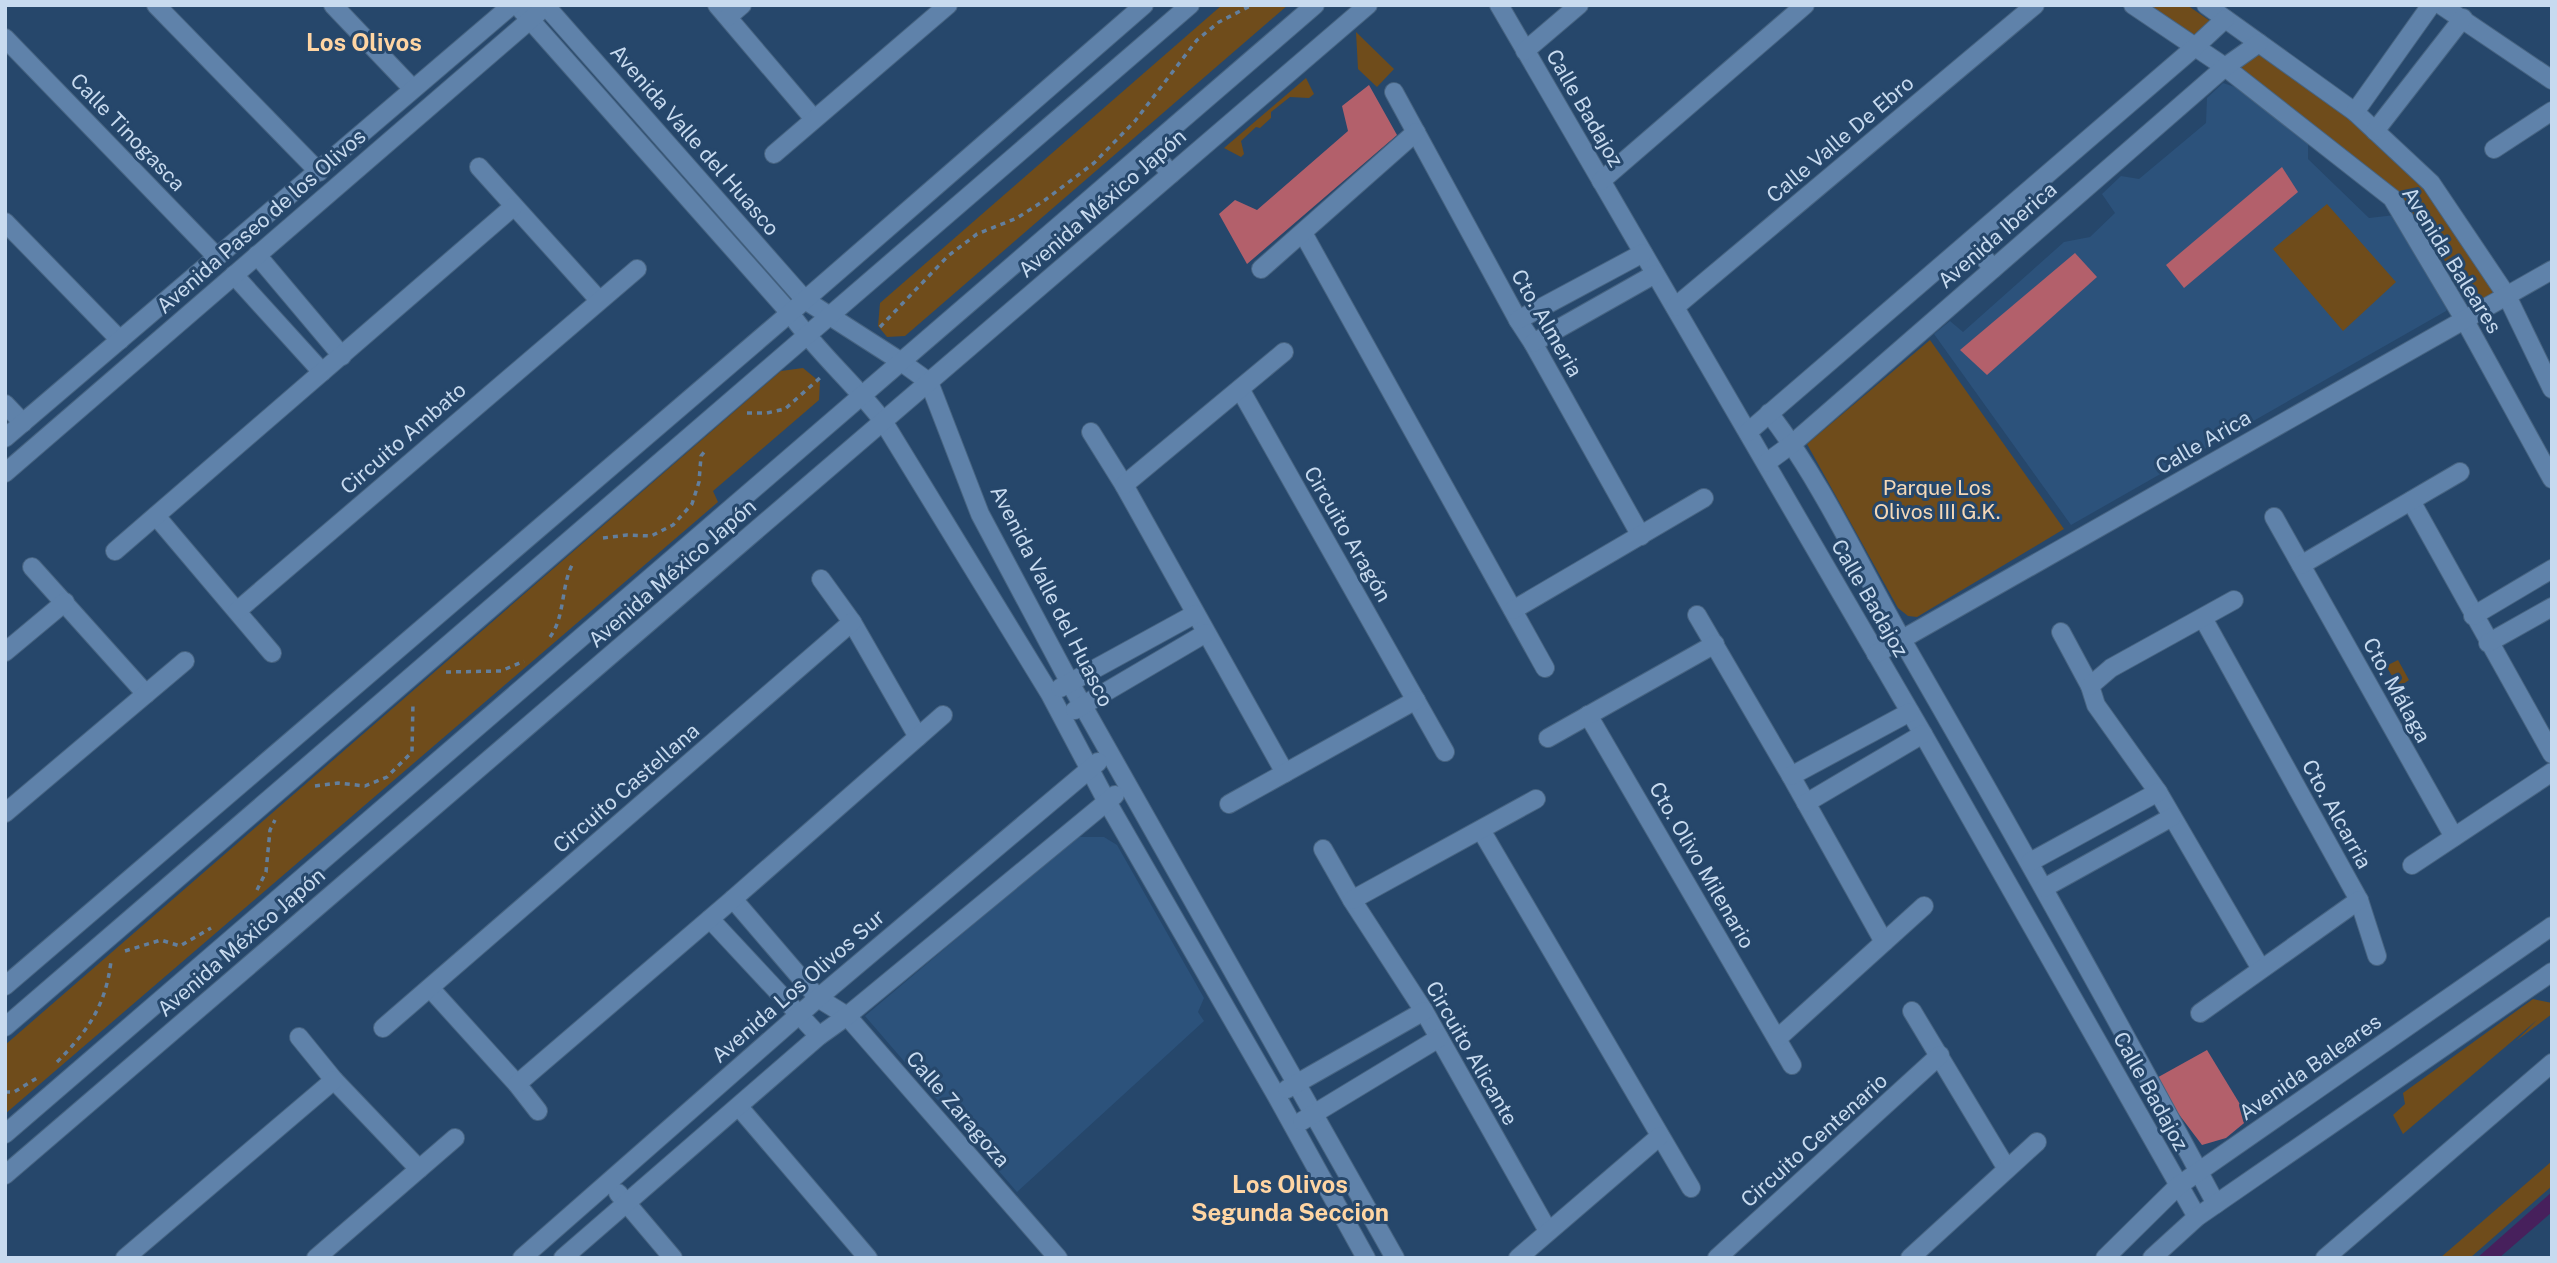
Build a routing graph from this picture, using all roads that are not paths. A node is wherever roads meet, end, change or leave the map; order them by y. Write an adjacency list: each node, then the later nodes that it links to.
1 (156, 5): 40 (street)
2 (333, 5): 29 (street)
3 (514, 5): 22 (street, Avenida Valle del Huasco); 29 (street, Avenida Paseo de los Olivos)
4 (742, 5): 19 (street)
5 (948, 5): 33 (street)
6 (1144, 5): 58 (street)
7 (1190, 5): 61 (street)
8 (1315, 5): 36 (street, Avenida México Japón)
9 (1367, 5): 41 (street, Avenida México Japón)
10 (1499, 5): 26 (street, Calle Badajoz)
11 (1579, 5): 26 (street)
12 (1805, 5): 42 (street)
13 (2035, 5): 59 (street, Calle Valle De Ebro)
14 (2133, 5): 25 (street, Avenida Baleares)
15 (2206, 5): 21 (street, Avenida Baleares)
16 (2431, 5): 32 (street)
17 (2441, 5): 20 (street)
18 (546, 6): 22 (street, Avenida Paseo de los Olivos); 58 (street, Avenida Valle del Huasco)
19 (723, 11): 33 (street)
20 (2463, 18): 28 (street); 35 (street)
21 (2225, 19): 24 (street, Avenida Baleares); 25 (street, Avenida Iberica)
22 (530, 20): 48 (street, Avenida Paseo de los Olivos); 60 (street, Avenida Valle del Huasco)
23 (5, 38): 49 (street, Calle Tinogasca)
24 (2259, 43): 27 (street, Avenida Iberica); 32 (street, Avenida Baleares)
25 (2196, 47): 27 (street, Avenida Baleares); 46 (street, Avenida Iberica)
26 (1525, 51): 42 (street, Calle Badajoz)
27 (2225, 67): 52 (street, Avenida Iberica); 62 (street, Avenida Baleares)
28 (2552, 80)
29 (413, 89): 40 (street, Avenida Paseo de los Olivos)
30 (1394, 92): 34 (street, Cto. Almeria)
31 (2552, 111): 37 (street)
32 (2355, 112): 35 (street, Avenida Baleares)
33 (814, 118): 38 (street)
34 (1416, 131): 45 (street); 63 (street, Cto. Almeria)
35 (2375, 131): 56 (street, Avenida Baleares)
36 (1149, 148): 41 (street); 69 (street, Avenida México Japón)
37 (2494, 149)
38 (774, 154)
39 (479, 167): 43 (street)
40 (319, 172): 49 (street, Avenida Paseo de los Olivos)
41 (1171, 174): 71 (street, Avenida México Japón)
42 (1601, 181): 47 (street, Calle Badajoz)
43 (513, 207): 57 (street); 68 (street)
44 (5, 222): 65 (street)
45 (1303, 233): 50 (street); 101 (street)
46 (1970, 241): 52 (street); 76 (street, Avenida Iberica)
47 (1643, 253): 54 (street, Calle Badajoz); 63 (street)
48 (257, 255): 55 (street, Avenida Paseo de los Olivos); 68 (street)
49 (217, 257): 65 (street, Avenida Paseo de los Olivos)
50 (1261, 268)
51 (637, 269): 57 (street, Circuito Ambato)
52 (1993, 269): 82 (street, Avenida Iberica)
53 (2552, 270): 56 (street, Calle Arica)
54 (1656, 274): 59 (street, Calle Badajoz); 66 (street)
55 (234, 275): 70 (street); 85 (street, Avenida Paseo de los Olivos)
56 (2507, 296): 62 (street, Calle Arica); 73 (street, Avenida Baleares)
57 (599, 300): 102 (street, Circuito Ambato)
58 (805, 300): 60 (street); 61 (street, Avenida Valle del Huasco)
59 (1675, 307): 80 (street, Calle Badajoz)
60 (790, 313): 64 (street, Avenida Valle del Huasco); 162 (street)
61 (829, 315): 64 (street); 69 (street, Avenida Valle del Huasco)
62 (2464, 319): 86 (street, Avenida Baleares); 110 (street, Calle Arica)
63 (1518, 320): 66 (street, Cto. Almeria)
64 (805, 335): 74 (street, Avenida Valle del Huasco); 170 (street)
65 (120, 340): 78 (street, Avenida Paseo de los Olivos)
66 (1533, 343): 92 (street, Cto. Almeria)
67 (1284, 352): 72 (street)
68 (342, 356): 70 (street)
69 (900, 361): 71 (street, Avenida Valle del Huasco); 74 (street, Avenida México Japón)
70 (322, 372): 90 (street)
71 (929, 382): 77 (street, Avenida México Japón); 118 (street, Avenida Valle del Huasco)
72 (1240, 389): 87 (street); 122 (street, Circuito Aragón)
73 (2552, 389)
74 (862, 394): 77 (street, Avenida Valle del Huasco); 189 (street, Avenida México Japón)
75 (5, 404): 78 (street)
76 (1769, 414): 80 (street, Avenida Iberica); 82 (street, Calle Badajoz)
77 (883, 421): 121 (street, Avenida Valle del Huasco); 196 (street, Avenida México Japón)
78 (23, 423): 81 (street, Avenida Paseo de los Olivos)
79 (1091, 432): 87 (street)
80 (1748, 432): 83 (street, Calle Badajoz)
81 (5, 438)
82 (1792, 444): 83 (street, Avenida Iberica); 110 (street, Calle Badajoz)
83 (1766, 463): 115 (street, Calle Badajoz)
84 (2460, 472): 89 (street)
85 (5, 473)
86 (2552, 479)
87 (1124, 485): 103 (street)
88 (1704, 498): 92 (street)
89 (2411, 501): 94 (street); 105 (street)
90 (156, 516): 93 (street); 102 (street)
91 (2274, 517): 94 (street, Cto. Málaga)
92 (1641, 537): 101 (street)
93 (115, 551)
94 (2301, 565): 147 (street, Cto. Málaga)
95 (32, 567): 99 (street)
96 (2552, 569): 105 (street)
97 (821, 579): 107 (street)
98 (2234, 600): 106 (street)
99 (65, 602): 113 (street); 120 (street)
100 (2552, 607): 111 (street)
101 (1513, 610): 117 (street)
102 (237, 611): 114 (street)
103 (1195, 614): 109 (street); 118 (street)
104 (1698, 615): 112 (street)
105 (2473, 616): 111 (street)
106 (2203, 618): 119 (street); 154 (street, Cto. Alcarria)
107 (852, 622): 129 (street); 163 (street, Circuito Castellana)
108 (2060, 632): 119 (street)
109 (1206, 633): 123 (street); 136 (street)
110 (1902, 640): 115 (street, Calle Arica); 149 (street, Calle Badajoz)
111 (2488, 643): 132 (street)
112 (1715, 644): 126 (street); 137 (street)
113 (5, 652)
114 (272, 653)
115 (1876, 654): 124 (street, Calle Badajoz)
116 (184, 661): 120 (street)
117 (1545, 668)
118 (1070, 683): 121 (street); 123 (street, Avenida Valle del Huasco)
119 (2090, 685): 139 (street)
120 (146, 694): 144 (street)
121 (1050, 694): 127 (street, Avenida Valle del Huasco)
122 (1416, 700): 131 (street, Circuito Aragón); 136 (street)
123 (1083, 706): 127 (street); 133 (street, Avenida Valle del Huasco)
124 (1910, 712): 128 (street, Calle Badajoz); 137 (street)
125 (943, 715): 129 (street)
126 (1588, 715): 130 (street); 175 (street, Cto. Olivo Milenario)
127 (1062, 716): 134 (street, Avenida Valle del Huasco)
128 (1923, 734): 142 (street); 178 (street, Calle Badajoz)
129 (918, 737): 152 (street)
130 (1548, 738)
131 (1445, 752)
132 (2552, 754)
133 (1110, 755): 134 (street, Avenida Los Olivos Sur); 138 (street, Avenida Valle del Huasco)
134 (1090, 766): 141 (street, Avenida Valle del Huasco); 164 (street, Avenida Los Olivos Sur)
135 (2552, 772): 147 (street)
136 (1285, 773): 143 (street)
137 (1791, 776): 142 (street)
138 (1128, 787): 141 (street); 182 (street, Avenida Valle del Huasco)
139 (2158, 792): 145 (street); 149 (street)
140 (1536, 799): 146 (street)
141 (1106, 800): 169 (street); 184 (street, Avenida Valle del Huasco)
142 (1806, 803): 158 (street)
143 (1229, 804)
144 (5, 813)
145 (2172, 817): 151 (street); 160 (street)
146 (1481, 830): 153 (street); 190 (street)
147 (2454, 837): 150 (street)
148 (1323, 849): 153 (street, Circuito Alicante)
149 (2030, 862): 151 (street, Calle Badajoz)
150 (2412, 865)
151 (2044, 888): 176 (street, Calle Badajoz)
152 (733, 899): 156 (street); 164 (street)
153 (1352, 900): 165 (street, Circuito Alicante)
154 (2359, 900): 159 (street); 160 (street, Cto. Alcarria)
155 (1924, 906): 158 (street)
156 (710, 919): 168 (street); 183 (street)
157 (2552, 926): 195 (street, Avenida Baleares)
158 (1884, 942): 175 (street)
159 (2377, 956)
160 (2261, 969): 167 (street, Cto. Alcarria)
161 (2552, 972): 201 (street)
162 (5, 986)
163 (430, 988): 171 (street, Circuito Castellana); 183 (street)
164 (818, 998): 168 (street, Avenida Los Olivos Sur); 169 (street, Calle Zaragoza)
165 (1424, 1011): 174 (street, Circuito Alicante); 182 (street)
166 (1912, 1011): 177 (street)
167 (2200, 1013)
168 (797, 1016): 172 (street); 197 (street, Avenida Los Olivos Sur)
169 (847, 1016): 172 (street); 210 (street, Calle Zaragoza)
170 (5, 1027)
171 (383, 1028)
172 (819, 1036): 185 (street)
173 (299, 1037): 181 (street)
174 (1439, 1038): 187 (street); 203 (street, Circuito Alicante)
175 (1778, 1038): 180 (street, Cto. Olivo Milenario)
176 (2129, 1045): 178 (street); 195 (street, Calle Badajoz)
177 (1940, 1055): 194 (street); 214 (street, Circuito Centenario)
178 (2106, 1058): 198 (street, Calle Badajoz)
179 (2552, 1063): 218 (street)
180 (1792, 1065)
181 (334, 1080): 193 (street); 204 (street)
182 (1297, 1083): 184 (street); 187 (street, Avenida Valle del Huasco)
183 (517, 1084): 186 (street)
184 (1276, 1095): 188 (street, Avenida Valle del Huasco)
185 (739, 1107): 200 (street); 209 (street)
186 (538, 1111)
187 (1312, 1115): 188 (street); 212 (street, Avenida Valle del Huasco)
188 (1294, 1126): 211 (street, Avenida Valle del Huasco)
189 (5, 1134)
190 (1660, 1136): 199 (street); 203 (street)
191 (454, 1138): 193 (street)
192 (2037, 1142): 194 (street)
193 (419, 1169): 205 (street)
194 (2007, 1169): 215 (street)
195 (2198, 1172): 198 (street, Avenida Baleares); 201 (street, Calle Badajoz)
196 (5, 1175)
197 (609, 1183): 200 (street); 206 (street, Avenida Los Olivos Sur)
198 (2178, 1186): 202 (street, Calle Badajoz); 216 (street, Avenida Baleares)
199 (1691, 1188)
200 (625, 1202): 207 (street); 208 (street)
201 (2216, 1204): 202 (street)
202 (2197, 1217): 217 (street)
203 (1548, 1231): 213 (street)
204 (125, 1258)
205 (316, 1258)
206 (522, 1258)
207 (563, 1258)
208 (673, 1258)
209 (868, 1258)
210 (1058, 1258)
211 (1366, 1258)
212 (1395, 1258)
213 (1518, 1258)
214 (1717, 1258)
215 (1910, 1258)
216 (2105, 1258)
217 (2152, 1258)
218 (2325, 1258)

